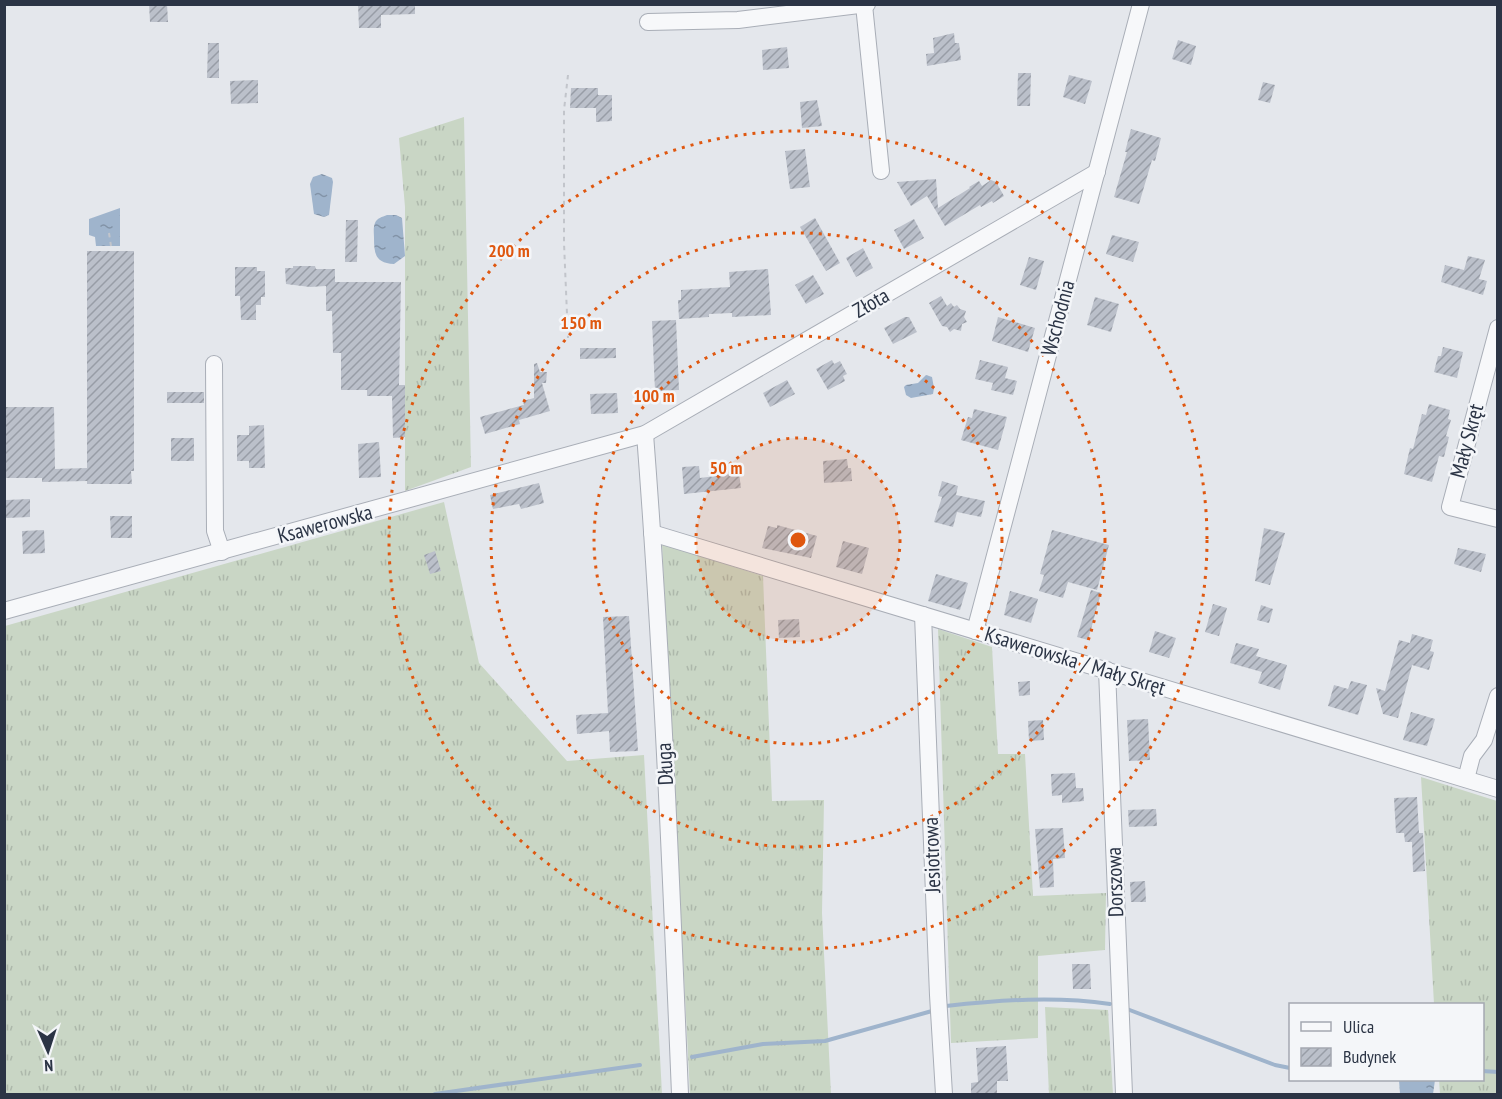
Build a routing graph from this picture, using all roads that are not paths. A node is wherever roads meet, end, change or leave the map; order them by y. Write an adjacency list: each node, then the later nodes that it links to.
1 (1141, 4): 5 (street, Wschodnia)
2 (866, 5): 3 (street); 4 (street)
3 (648, 22)
4 (881, 171)
5 (1097, 172): 8 (street, Złota); 14 (street, Wschodnia)
6 (1497, 328): 9 (street, Mały Skręt)
7 (214, 364): 11 (street)
8 (645, 434): 10 (street, Długa); 11 (street, Ksawerowska)
9 (1497, 519)
10 (652, 533): 13 (street, Ksawerowska / Mały Skręt); 19 (street, Długa)
11 (222, 552): 12 (street, Ksawerowska)
12 (4, 611)
13 (924, 615): 14 (street, Ksawerowska / Mały Skręt); 20 (street, Jesiotrowa)
14 (975, 631): 15 (street, Ksawerowska / Mały Skręt)
15 (1107, 670): 17 (street, Ksawerowska / Mały Skręt); 21 (street, Dorszowa)
16 (1497, 696): 17 (street)
17 (1466, 779): 18 (street, Ksawerowska / Mały Skręt)
18 (1497, 789)
19 (680, 1095)
20 (944, 1095)
21 (1124, 1095)

